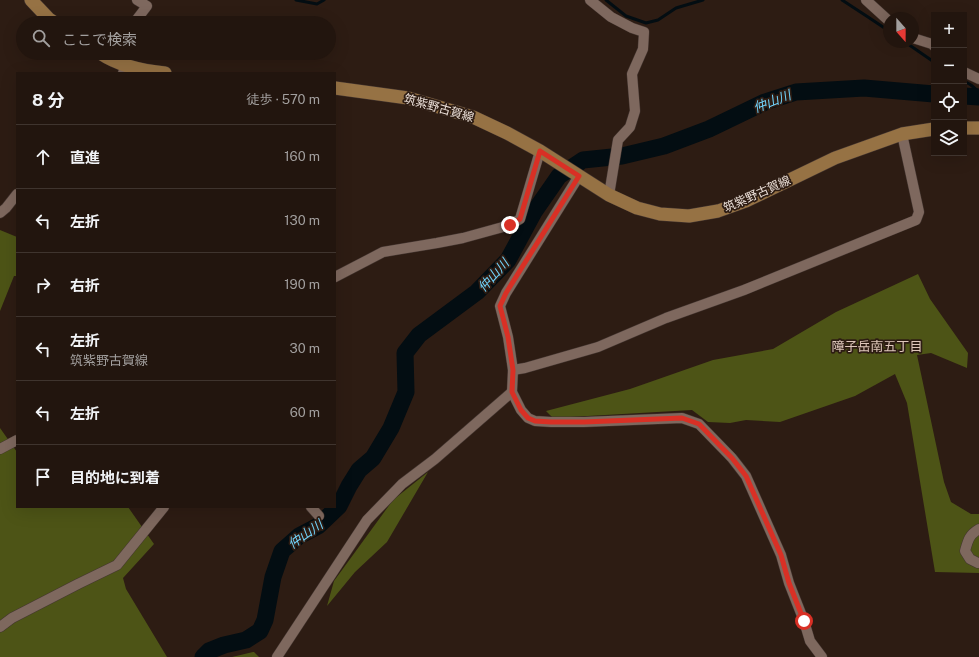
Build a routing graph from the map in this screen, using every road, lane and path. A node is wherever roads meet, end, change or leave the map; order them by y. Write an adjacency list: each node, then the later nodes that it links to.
1 (31, 0): 5 (main road)
2 (137, 0): 6 (street)
3 (590, 0): 22 (street)
4 (866, 0): 7 (street)
5 (46, 16)
6 (139, 16)
7 (883, 16)
8 (919, 40): 9 (street)
9 (931, 44)
10 (114, 60): 11 (main road)
11 (124, 64): 12 (main road)
12 (155, 72)
13 (967, 73): 14 (street)
14 (979, 79)
15 (336, 88): 20 (main road, 筑紫野古賀線)
16 (967, 128): 17 (main road)
17 (979, 128)
18 (931, 129): 19 (main road, 筑紫野古賀線)
19 (902, 134): 22 (main road, 筑紫野古賀線); 26 (street)
20 (544, 154): 21 (main road, 筑紫野古賀線); 25 (street)
21 (575, 173): 22 (main road, 筑紫野古賀線); 26 (street)
22 (609, 194)
23 (16, 195): 24 (street)
24 (0, 213)
25 (336, 276)
26 (513, 370): 27 (street)
27 (512, 392): 36 (street); 37 (street)
28 (16, 441): 29 (street)
29 (0, 449)
30 (163, 508): 35 (street)
31 (312, 508): 32 (street)
32 (319, 516)
33 (979, 530): 34 (street)
34 (979, 563)
35 (0, 627)
36 (277, 657)
37 (822, 657)

